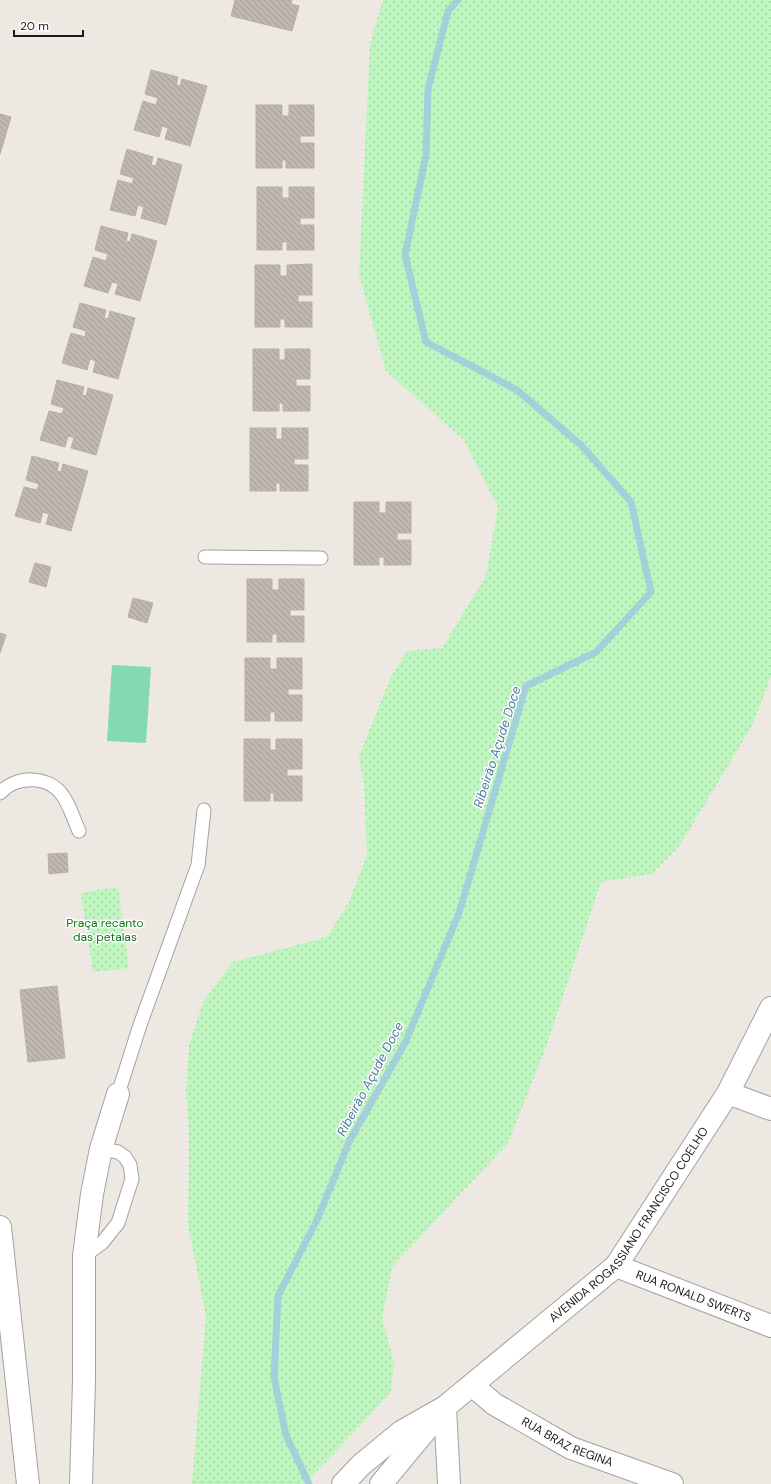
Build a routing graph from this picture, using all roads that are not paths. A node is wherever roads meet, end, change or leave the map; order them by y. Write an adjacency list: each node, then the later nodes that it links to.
1 (205, 557): 2 (lane)
2 (321, 558)
3 (0, 793): 5 (lane)
4 (204, 810): 8 (lane)
5 (79, 831)
6 (771, 1008): 7 (street, AVENIDA ROGASSIANO FRANCISCO COELHO)
7 (728, 1093): 9 (street); 13 (street, AVENIDA ROGASSIANO FRANCISCO COELHO)
8 (118, 1094): 10 (street)
9 (771, 1109)
10 (101, 1149): 12 (street); 12 (lane)
11 (0, 1227): 17 (street)
12 (84, 1256): 18 (street)
13 (616, 1266): 14 (street, RUA RONALD SWERTS); 15 (street, AVENIDA ROGASSIANO FRANCISCO COELHO)
14 (771, 1326)
15 (472, 1385): 16 (street, AVENIDA ROGASSIANO FRANCISCO COELHO); 22 (street, RUA BRAZ REGINA)
16 (445, 1407): 19 (street, AVENIDA ROGASSIANO FRANCISCO COELHO); 20 (street, AVENIDA ROGASSIANO FRANCISCO COELHO); 21 (street)
17 (28, 1484)
18 (81, 1484)
19 (343, 1484)
20 (380, 1484)
21 (449, 1484)
22 (672, 1484)

